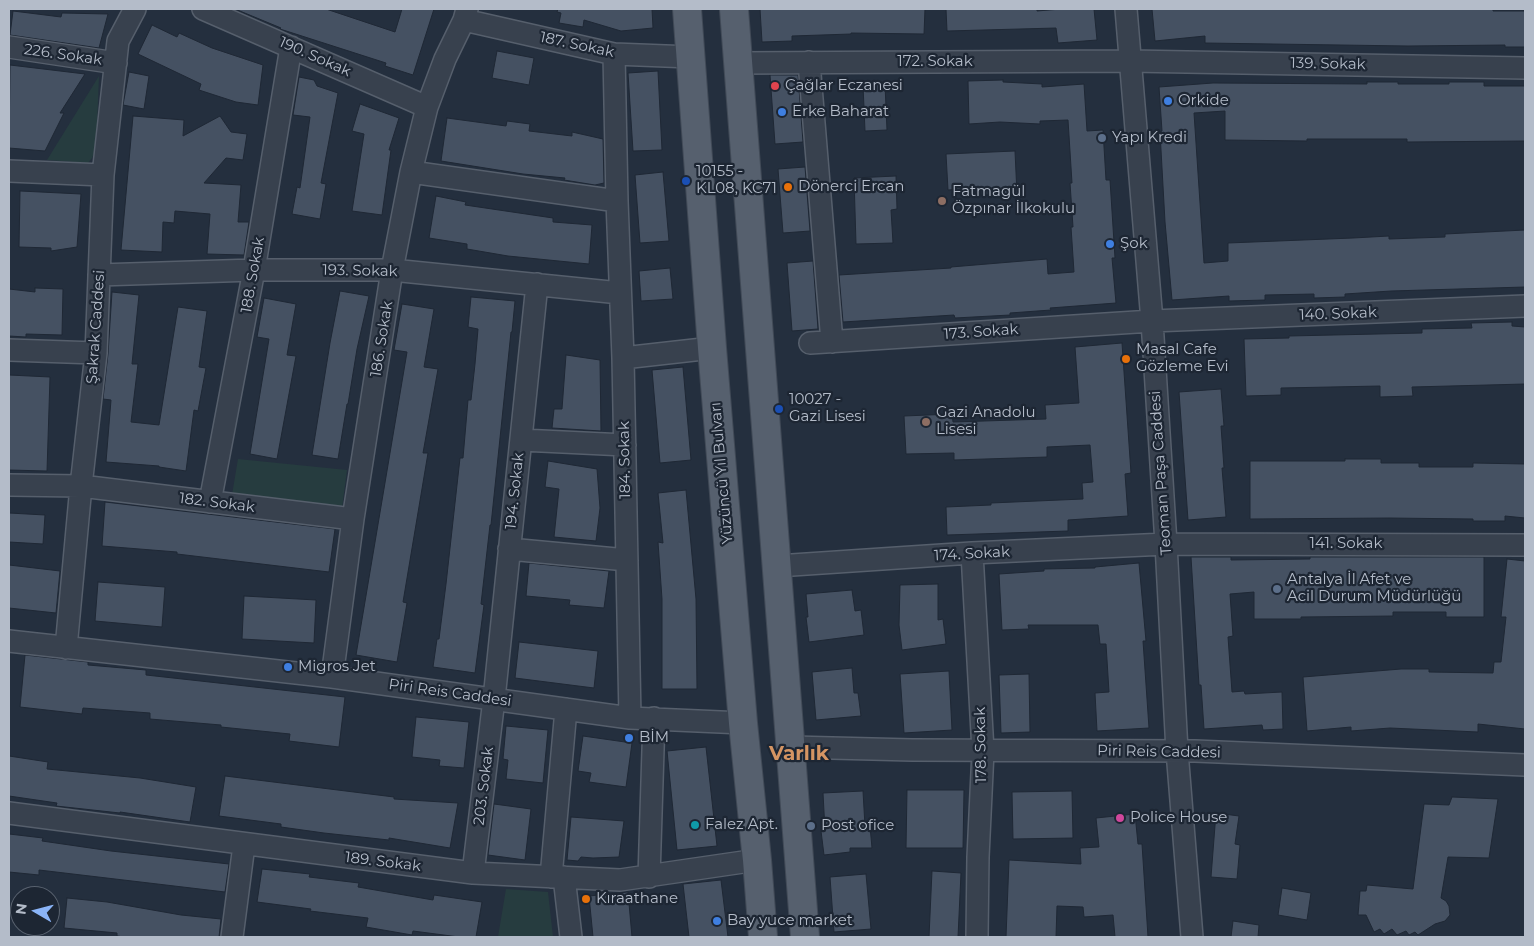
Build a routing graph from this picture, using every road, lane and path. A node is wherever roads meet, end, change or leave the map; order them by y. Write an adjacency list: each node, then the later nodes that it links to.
1 (135, 9): 13 (street, Şakrak Caddesi)
2 (203, 9): 7 (street, 190. Sokak)
3 (687, 9): 10 (main road, Yüzüncü Yıl Bulvarı)
4 (734, 9): 14 (main road)
5 (1126, 9): 11 (street, Teoman Paşa Caddesi)
6 (466, 14): 9 (street, 187. Sokak); 16 (street, 186. Sokak)
7 (292, 47): 16 (street, 190. Sokak); 21 (street, 188. Sokak)
8 (9, 48): 13 (street, 226. Sokak)
9 (614, 54): 10 (street, 187. Sokak); 20 (street, 184. Sokak)
10 (691, 56): 30 (main road, Yüzüncü Yıl Bulvarı)
11 (1130, 61): 12 (street, 172. Sokak); 15 (street, 139. Sokak); 27 (street, Teoman Paşa Caddesi)
12 (809, 62): 14 (street, 172. Sokak); 28 (street)
13 (116, 63): 19 (street, Şakrak Caddesi)
14 (739, 63): 45 (main road)
15 (1525, 68)
16 (427, 107): 18 (street, 186. Sokak)
17 (9, 170): 19 (street)
18 (411, 172): 20 (street); 22 (street, 186. Sokak)
19 (103, 175): 23 (street, Şakrak Caddesi)
20 (617, 202): 25 (street, 184. Sokak)
21 (254, 270): 22 (street, 193. Sokak); 23 (street, 193. Sokak); 38 (street, 188. Sokak)
22 (392, 270): 24 (street, 193. Sokak); 39 (street, 186. Sokak)
23 (99, 275): 32 (street, Şakrak Caddesi)
24 (537, 284): 25 (street, 193. Sokak); 34 (street, 194. Sokak)
25 (620, 293): 33 (street, 184. Sokak)
26 (1525, 306): 27 (street, 140. Sokak)
27 (1152, 321): 28 (street, 173. Sokak); 40 (street, Teoman Paşa Caddesi)
28 (832, 342): 29 (street, 173. Sokak)
29 (810, 343)
30 (712, 348): 33 (street); 53 (main road, Yüzüncü Yıl Bulvarı)
31 (9, 350): 32 (street)
32 (96, 353): 37 (street, Şakrak Caddesi)
33 (623, 358): 35 (street, 184. Sokak)
34 (520, 440): 35 (street); 42 (street, 194. Sokak)
35 (625, 445): 44 (street, 184. Sokak)
36 (9, 485): 37 (street, 182. Sokak)
37 (81, 486): 38 (street, 182. Sokak); 47 (street, Şakrak Caddesi)
38 (210, 502): 39 (street, 182. Sokak)
39 (352, 519): 48 (street, 186. Sokak)
40 (1166, 544): 41 (street, 141. Sokak); 43 (street, 174. Sokak); 56 (street, Teoman Paşa Caddesi)
41 (1525, 545)
42 (509, 549): 44 (street); 49 (street, 194. Sokak)
43 (972, 553): 45 (street, 174. Sokak); 55 (street, 178. Sokak)
44 (627, 560): 51 (street, 184. Sokak)
45 (778, 566): 54 (main road)
46 (9, 641): 47 (street, Piri Reis Caddesi)
47 (66, 648): 48 (street, Piri Reis Caddesi)
48 (332, 677): 49 (street, Piri Reis Caddesi)
49 (494, 699): 50 (street, Piri Reis Caddesi); 61 (street, 203. Sokak)
50 (566, 709): 51 (street, Piri Reis Caddesi); 62 (street)
51 (630, 718): 52 (street, Piri Reis Caddesi)
52 (654, 718): 53 (street, Piri Reis Caddesi); 63 (street)
53 (743, 724): 60 (main road, Yüzüncü Yıl Bulvarı)
54 (792, 746): 55 (street, Piri Reis Caddesi); 67 (main road)
55 (983, 751): 56 (street, Piri Reis Caddesi); 68 (street, 178. Sokak)
56 (1177, 751): 57 (street, Piri Reis Caddesi); 69 (street, Teoman Paşa Caddesi)
57 (1525, 765)
58 (9, 813): 59 (street, 189. Sokak)
59 (244, 845): 61 (street, 189. Sokak); 64 (street)
60 (757, 860): 63 (street, 189. Sokak); 66 (main road, Yüzüncü Yıl Bulvarı)
61 (473, 873): 62 (street, 189. Sokak)
62 (558, 877): 63 (street, 189. Sokak); 65 (street)
63 (649, 877)
64 (232, 937)
65 (570, 937)
66 (763, 937)
67 (805, 937)
68 (977, 937)
69 (1192, 937)

